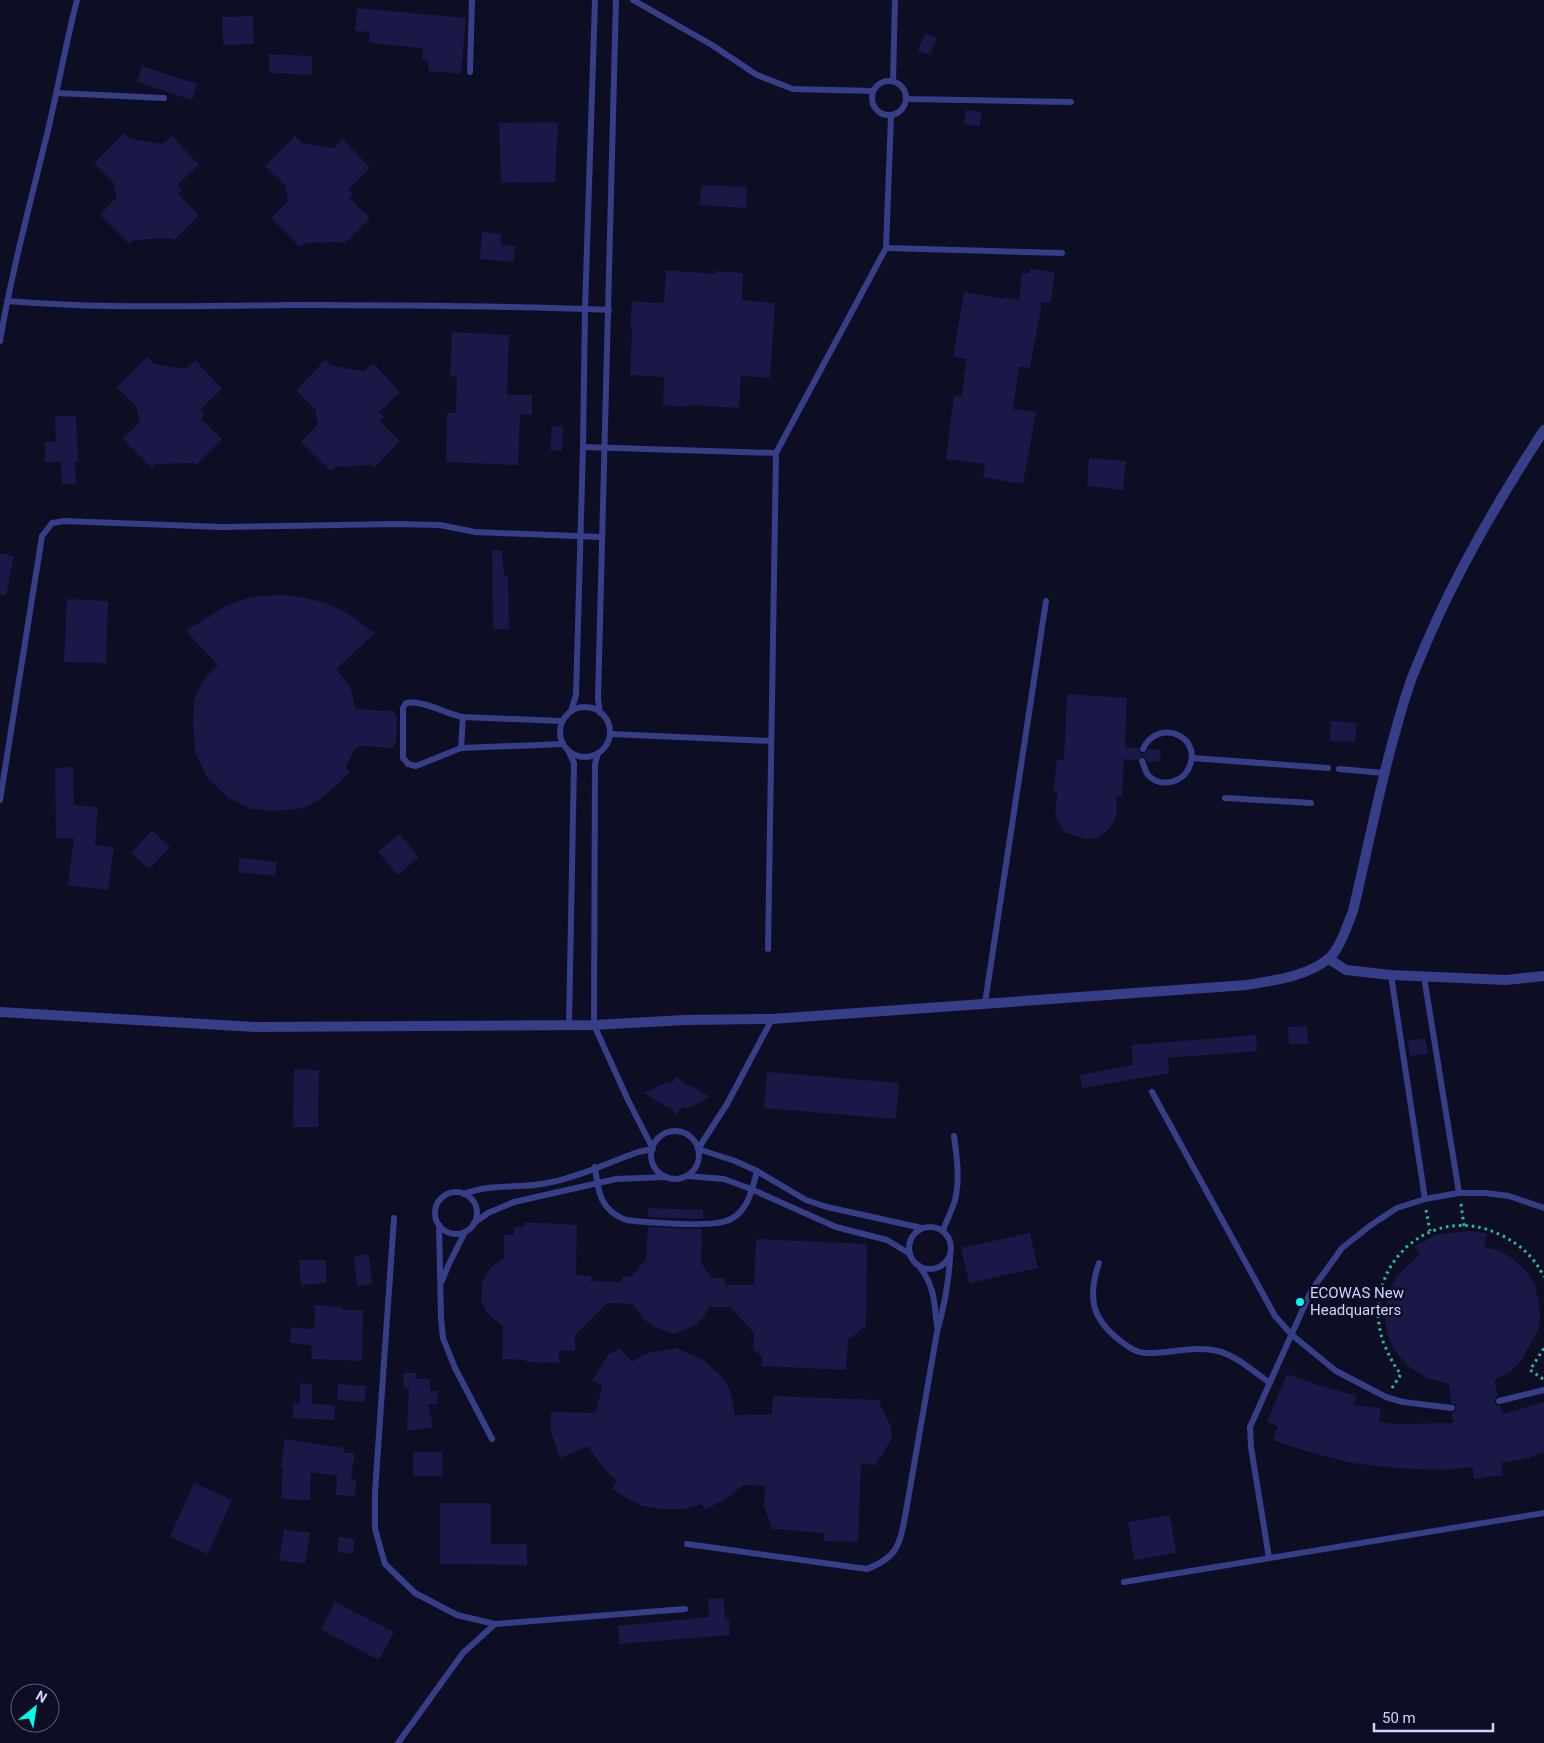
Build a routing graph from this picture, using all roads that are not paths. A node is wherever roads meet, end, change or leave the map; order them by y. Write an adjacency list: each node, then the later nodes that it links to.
1 (77, 0): 10 (lane)
2 (472, 0): 7 (lane)
3 (595, 0): 18 (lane)
4 (616, 0): 19 (lane)
5 (633, 0): 9 (lane)
6 (895, 0): 8 (lane)
7 (470, 72)
8 (893, 81): 9 (lane); 12 (lane)
9 (873, 91): 14 (lane)
10 (57, 93): 11 (lane); 17 (lane)
11 (164, 98)
12 (906, 99): 13 (lane); 14 (lane)
13 (1070, 102)
14 (891, 116): 15 (lane)
15 (886, 248): 16 (lane); 24 (lane)
16 (1062, 253)
17 (7, 301): 18 (lane); 20 (lane)
18 (584, 309): 19 (lane); 22 (lane)
19 (608, 310): 23 (lane)
20 (0, 341)
21 (1544, 430): 43 (street)
22 (583, 447): 23 (lane); 25 (lane)
23 (604, 448): 24 (lane); 26 (lane)
24 (776, 453): 33 (lane)
25 (581, 535): 26 (lane); 28 (lane); 45 (lane)
26 (601, 537): 29 (lane)
27 (1046, 601): 52 (lane)
28 (571, 711): 29 (lane); 31 (lane)
29 (600, 713): 32 (lane)
30 (463, 717): 31 (lane); 35 (lane); 35 (lane)
31 (561, 722): 34 (lane)
32 (610, 734): 33 (lane); 38 (lane)
33 (771, 741): 47 (lane)
34 (563, 744): 35 (lane); 37 (lane)
35 (461, 748)
36 (1143, 749): 39 (lane)
37 (569, 752): 38 (lane); 55 (lane)
38 (598, 754): 56 (lane)
39 (1192, 758): 40 (lane); 41 (lane)
40 (1142, 761)
41 (1328, 768)
42 (1339, 769): 43 (lane)
43 (1384, 773): 48 (street)
44 (1225, 798): 46 (lane)
45 (0, 800)
46 (1311, 803)
47 (768, 949)
48 (1330, 959): 49 (street); 52 (street)
49 (1391, 975): 51 (street); 69 (lane)
50 (1544, 976): 51 (street)
51 (1424, 977): 67 (lane)
52 (985, 1003): 54 (street)
53 (0, 1012): 55 (street)
54 (772, 1019): 56 (street); 60 (lane)
55 (569, 1025): 56 (street)
56 (594, 1025): 59 (lane)
57 (1152, 1092): 83 (lane)
58 (954, 1136): 75 (lane)
59 (653, 1149): 60 (lane); 61 (lane); 64 (lane)
60 (698, 1149): 62 (lane); 63 (lane)
61 (595, 1167): 65 (lane); 68 (lane)
62 (757, 1171): 66 (lane); 74 (lane)
63 (687, 1176): 64 (lane); 66 (lane)
64 (666, 1177): 65 (lane)
65 (597, 1183): 66 (lane); 72 (lane)
66 (751, 1189): 77 (lane)
67 (1460, 1193): 69 (lane); 70 (lane)
68 (464, 1194): 72 (lane); 73 (lane)
69 (1425, 1199): 83 (lane)
70 (1544, 1208)
71 (394, 1218): 94 (lane)
72 (474, 1223): 76 (lane)
73 (439, 1225): 76 (lane); 81 (lane)
74 (922, 1228): 75 (lane); 77 (lane)
75 (942, 1230): 78 (lane)
76 (465, 1232): 81 (lane)
77 (910, 1254): 80 (lane)
78 (950, 1256): 80 (lane); 82 (lane)
79 (1099, 1263): 84 (lane)
80 (920, 1266): 82 (lane)
81 (441, 1285): 88 (lane)
82 (937, 1332): 90 (lane)
83 (1292, 1335): 84 (lane); 87 (lane)
84 (1270, 1383): 91 (lane)
85 (1544, 1390): 86 (lane)
86 (1499, 1401)
87 (1452, 1408)
88 (492, 1439)
89 (1544, 1513): 91 (lane)
90 (686, 1544)
91 (1268, 1558): 92 (lane)
92 (1124, 1582)
93 (685, 1609): 94 (lane)
94 (495, 1624): 95 (lane)
95 (398, 1743)

